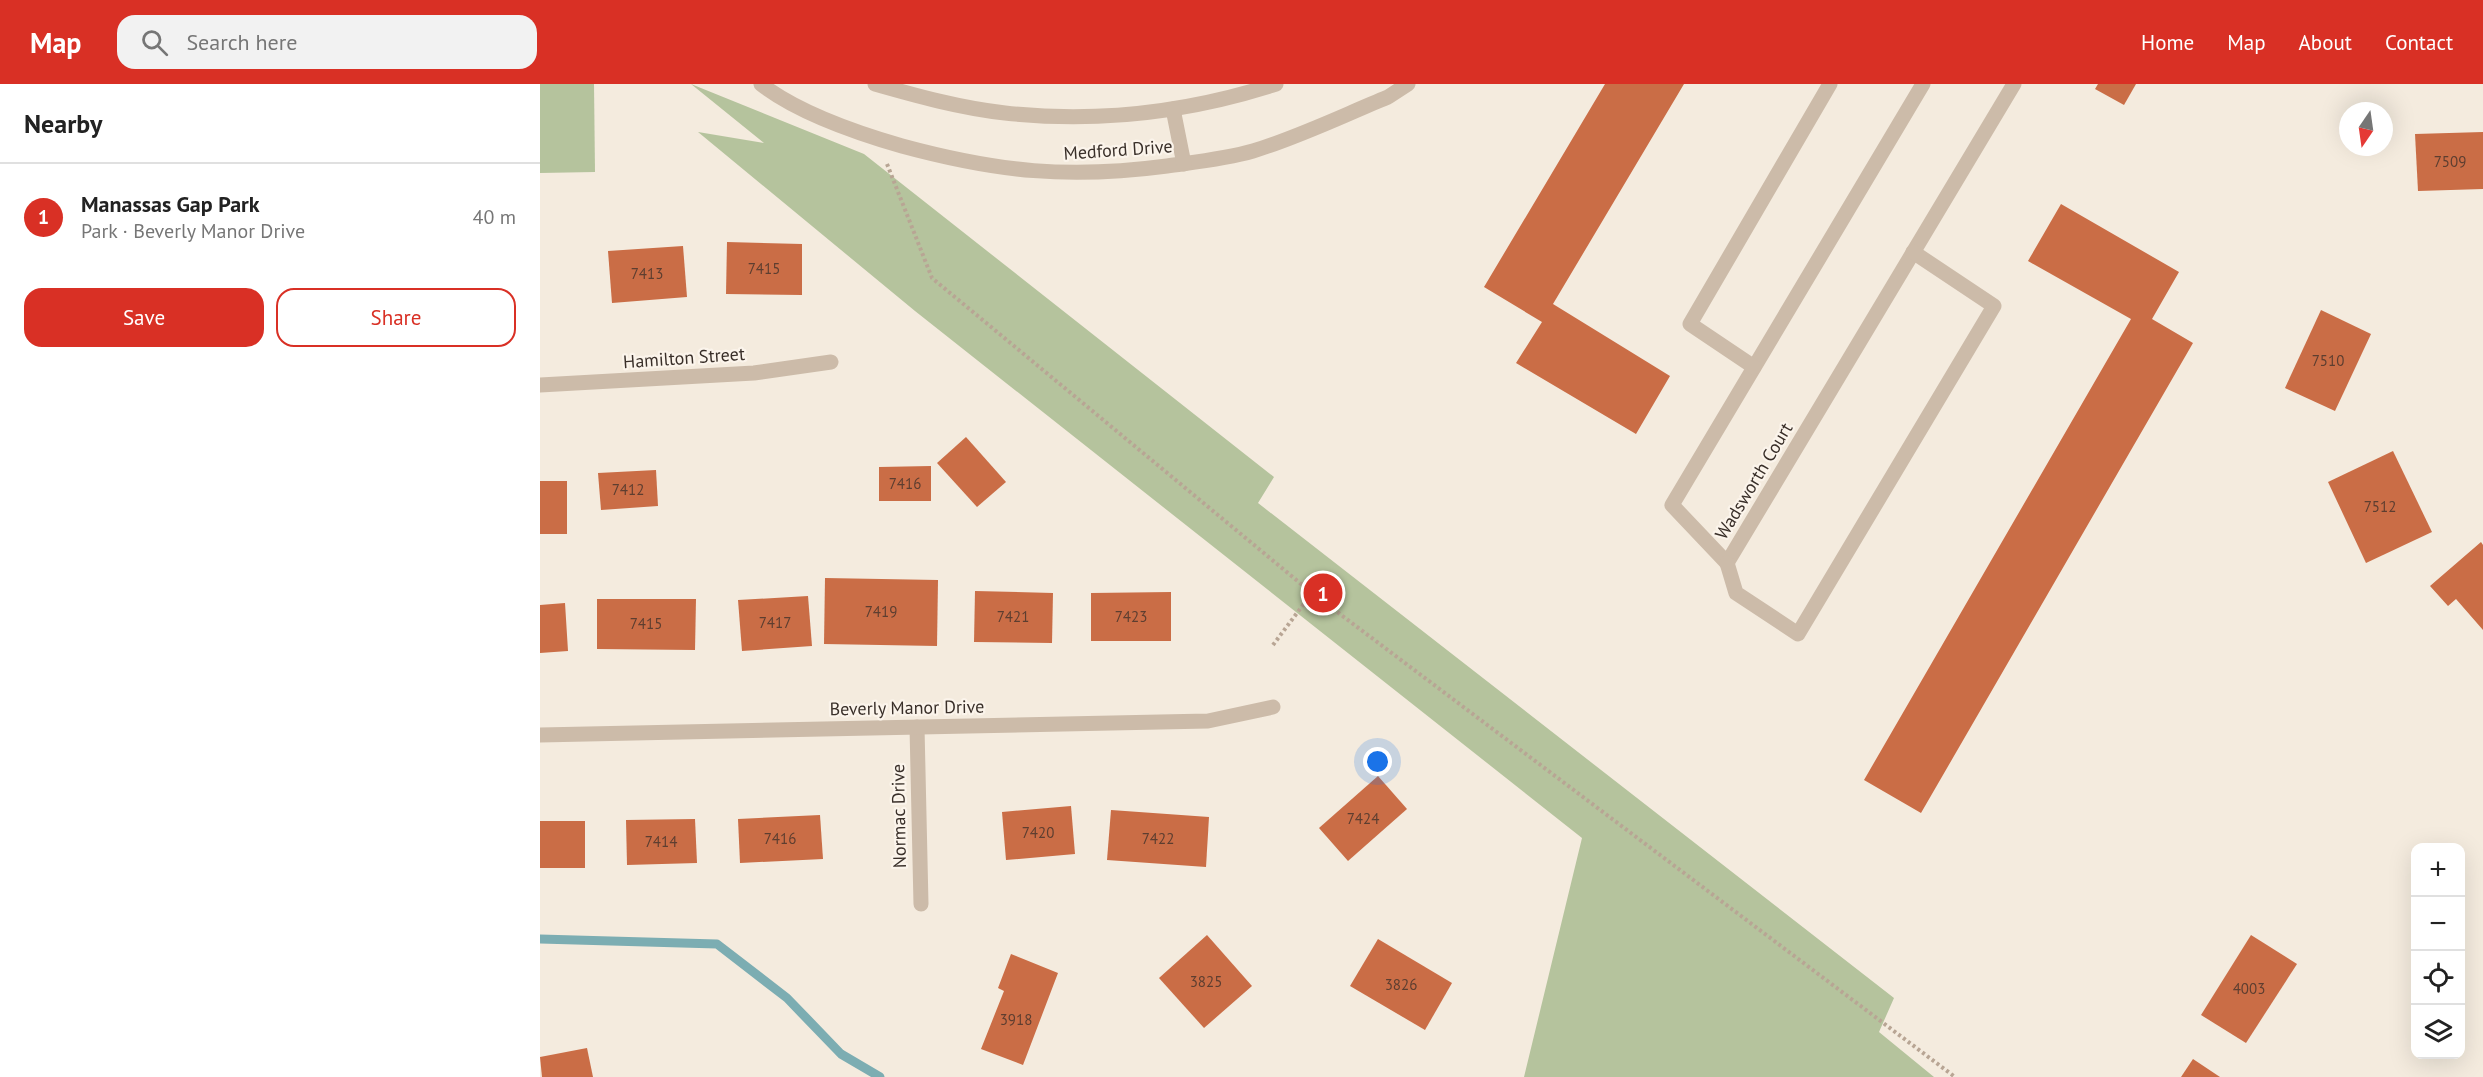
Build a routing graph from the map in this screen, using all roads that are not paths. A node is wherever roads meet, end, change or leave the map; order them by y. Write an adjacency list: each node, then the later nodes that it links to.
1 (761, 84): 9 (street, Medford Drive)
2 (875, 84): 8 (street, Medford Drive)
3 (1276, 84): 8 (street, Medford Drive)
4 (1408, 84): 9 (street, Medford Drive)
5 (1830, 84): 12 (street)
6 (1923, 84): 12 (street, Wadsworth Court)
7 (2014, 84): 10 (street, Wadsworth Court)
8 (1173, 109): 9 (street)
9 (1184, 164)
10 (1914, 252): 14 (street, Wadsworth Court); 14 (street)
11 (831, 362): 13 (street, Hamilton Street)
12 (1754, 367): 14 (street, Wadsworth Court)
13 (540, 385)
14 (1727, 563)
15 (1273, 707): 16 (street, Beverly Manor Drive)
16 (917, 727): 17 (street, Beverly Manor Drive); 18 (street, Normac Drive)
17 (540, 735)
18 (921, 904)

